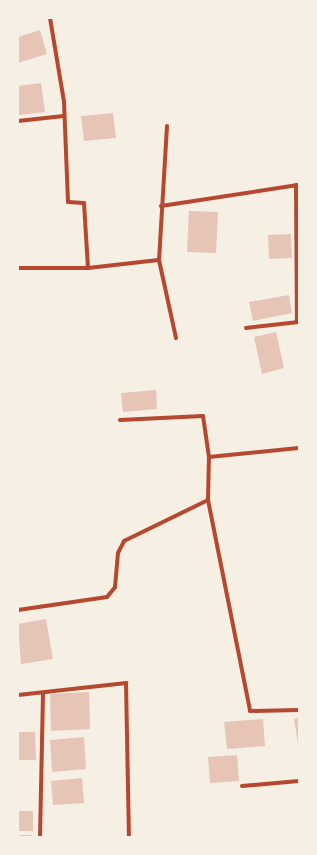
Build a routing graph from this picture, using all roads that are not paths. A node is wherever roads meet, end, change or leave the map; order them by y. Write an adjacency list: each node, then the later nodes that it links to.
1 (50, 18): 2 (street)
2 (64, 116): 3 (street); 9 (street)
3 (18, 121)
4 (167, 126): 6 (street)
5 (297, 185): 6 (street); 10 (street)
6 (161, 206): 7 (street)
7 (159, 260): 9 (street); 12 (street)
8 (18, 268): 9 (street)
9 (88, 268)
10 (298, 322): 11 (street)
11 (246, 328)
12 (176, 338)
13 (120, 420): 15 (street)
14 (299, 448): 15 (street)
15 (209, 456): 16 (street)
16 (208, 500): 17 (street); 20 (street)
17 (18, 610)
18 (43, 694): 19 (street); 23 (street); 24 (street)
19 (18, 695)
20 (299, 710)
21 (299, 781): 22 (street)
22 (242, 786)
23 (40, 837)
24 (129, 837)

